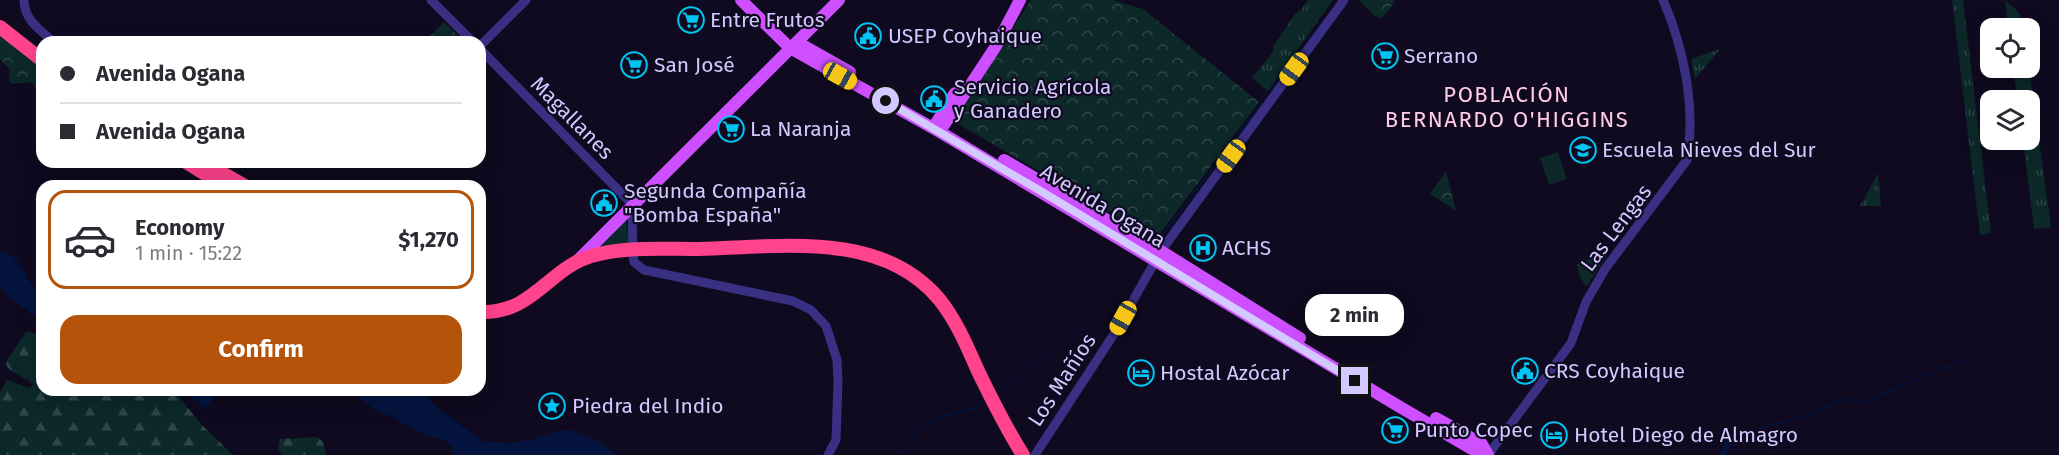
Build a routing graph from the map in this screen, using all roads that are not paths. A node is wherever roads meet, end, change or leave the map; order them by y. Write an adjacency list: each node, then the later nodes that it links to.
1 (24, 0): 11 (street)
2 (431, 0): 12 (street)
3 (526, 0): 13 (street)
4 (741, 0): 14 (main road, Avenida Ogana)
5 (839, 0): 14 (main road)
6 (1020, 0): 18 (main road)
7 (1344, 0): 25 (street, Los Mañíos)
8 (1663, 0): 31 (street, Las Lengas)
9 (0, 20): 15 (highway)
10 (0, 27): 17 (highway)
11 (47, 36)
12 (467, 36)
13 (486, 42)
14 (793, 45): 18 (main road, Avenida Ogana); 23 (main road)
15 (36, 47)
16 (486, 54): 23 (street, Magallanes)
17 (36, 55)
18 (938, 125): 25 (main road, Avenida Ogana)
19 (196, 168): 21 (highway)
20 (212, 168): 22 (highway)
21 (215, 180)
22 (234, 180)
23 (632, 204): 24 (street); 26 (main road)
24 (633, 250): 26 (highway); 28 (street); 29 (highway)
25 (1158, 256): 30 (street, Los Mañíos); 31 (main road, Avenida Ogana)
26 (575, 263): 27 (highway)
27 (486, 312)
28 (828, 455)
29 (1023, 455)
30 (1035, 455)
31 (1488, 455)

